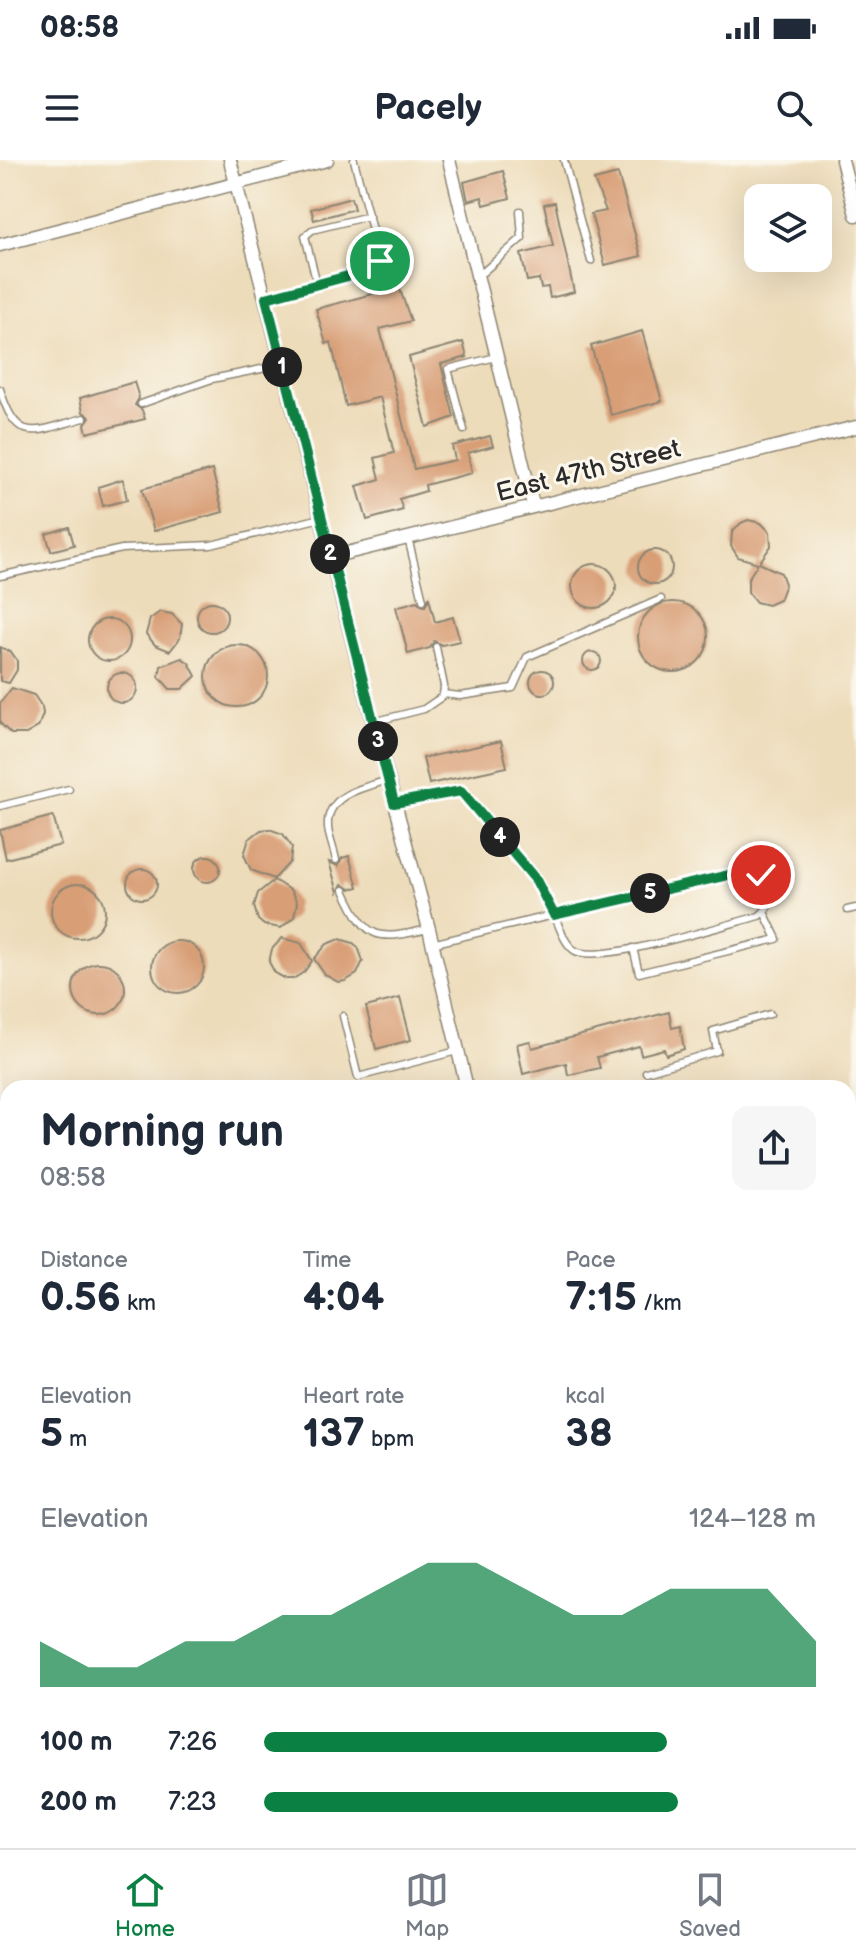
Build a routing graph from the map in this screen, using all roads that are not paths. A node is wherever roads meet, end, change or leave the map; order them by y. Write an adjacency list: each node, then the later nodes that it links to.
1 (230, 160): 7 (street)
2 (327, 160): 7 (street)
3 (354, 160): 10 (lane)
4 (449, 160): 13 (street)
5 (564, 160): 12 (lane)
6 (842, 160): 9 (street)
7 (235, 184): 11 (street); 15 (street)
8 (520, 211): 13 (lane)
9 (856, 214)
10 (369, 216): 14 (lane); 14 (lane)
11 (0, 245)
12 (591, 261)
13 (476, 274): 16 (street)
14 (317, 284): 15 (lane)
15 (266, 298): 17 (street)
16 (496, 357): 22 (lane); 23 (street)
17 (281, 365): 19 (lane); 24 (street)
18 (0, 389): 20 (lane)
19 (141, 404)
20 (84, 418)
21 (856, 427): 23 (street, East 47th Street)
22 (464, 430)
23 (533, 505): 25 (street, East 47th Street)
24 (321, 518): 26 (street); 27 (lane)
25 (408, 538): 26 (street, East 47th Street); 29 (lane)
26 (331, 557): 32 (street)
27 (0, 576)
28 (661, 599): 31 (lane)
29 (423, 600)
30 (436, 647): 31 (lane)
31 (443, 694): 32 (lane)
32 (373, 722): 33 (street)
33 (389, 780): 35 (street); 37 (lane)
34 (69, 789): 36 (lane)
35 (394, 803): 42 (lane); 43 (street)
36 (0, 806)
37 (336, 860)
38 (344, 890): 43 (lane)
39 (856, 908): 40 (lane)
40 (847, 910)
41 (764, 912): 42 (lane); 45 (lane); 45 (lane)
42 (554, 915): 44 (lane); 45 (lane)
43 (429, 929): 44 (street)
44 (432, 944): 48 (street)
45 (633, 948)
46 (770, 1014): 49 (lane)
47 (343, 1016): 48 (lane)
48 (457, 1051): 50 (street)
49 (646, 1072)
50 (465, 1080)

